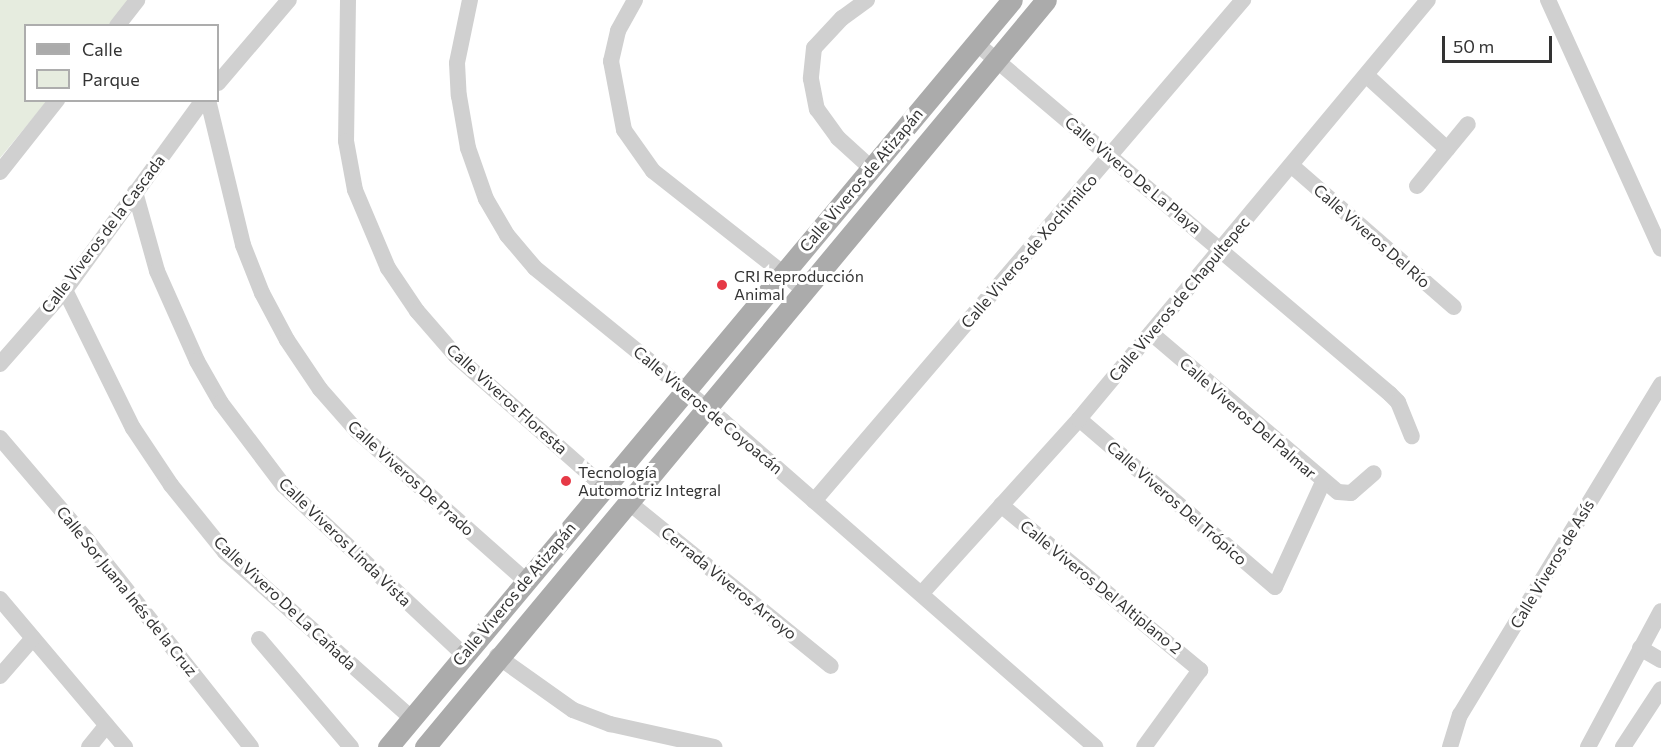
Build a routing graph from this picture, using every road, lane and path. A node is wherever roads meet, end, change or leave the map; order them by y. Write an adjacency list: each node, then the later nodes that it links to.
1 (137, 0): 12 (street)
2 (289, 0): 16 (street)
3 (348, 0): 44 (street, Calle Viveros Floresta)
4 (470, 0): 37 (street, Calle Viveros de Coyoacán)
5 (635, 0): 30 (street)
6 (867, 0): 24 (street)
7 (1012, 0): 13 (main road, Calle Viveros de Atizapán)
8 (1046, 0): 14 (main road, Calle Viveros de Atizapán)
9 (1243, 0): 22 (street, Calle Viveros de Xochimilco)
10 (1428, 0): 15 (street, Calle Viveros de Chapultepec)
11 (1548, 0): 29 (street)
12 (119, 24)
13 (976, 43): 14 (street, Calle Vivero De La Playa); 24 (main road, Calle Viveros de Atizapán)
14 (996, 60): 22 (street, Calle Vivero De La Playa); 32 (main road, Calle Viveros de Atizapán)
15 (1366, 75): 21 (street); 23 (street, Calle Viveros de Chapultepec)
16 (219, 82)
17 (55, 102): 25 (street)
18 (202, 102): 27 (street, Calle Viveros de la Cascada)
19 (208, 102): 48 (street, Calle Viveros De Prado)
20 (1468, 124): 21 (street)
21 (1447, 149): 26 (street)
22 (1112, 156): 28 (street, Calle Vivero De La Playa); 46 (street, Calle Viveros de Xochimilco)
23 (1291, 165): 28 (street, Calle Viveros de Chapultepec); 33 (street, Calle Viveros Del Río)
24 (871, 168): 30 (main road, Calle Viveros de Atizapán)
25 (0, 172)
26 (1417, 186)
27 (135, 192): 31 (street, Calle Viveros de la Cascada); 55 (street, Calle Viveros Linda Vista)
28 (1221, 248): 34 (street, Calle Viveros de Chapultepec); 40 (street, Calle Vivero De La Playa)
29 (1661, 249)
30 (783, 273): 32 (street); 37 (main road, Calle Viveros de Atizapán)
31 (65, 290): 35 (street, Calle Viveros de la Cascada); 61 (street, Calle Vivero De La Cañada)
32 (804, 290): 38 (main road, Calle Viveros de Atizapán)
33 (1454, 307)
34 (1150, 333): 39 (street, Calle Viveros de Chapultepec); 43 (street, Calle Viveros Del Palmar)
35 (0, 364)
36 (1661, 384): 72 (street, Calle Viveros de Asís)
37 (684, 390): 38 (street, Calle Viveros de Coyoacán); 44 (main road, Calle Viveros de Atizapán)
38 (706, 407): 45 (main road, Calle Viveros de Atizapán); 46 (street, Calle Viveros de Coyoacán)
39 (1079, 419): 43 (street, Calle Viveros Del Trópico); 47 (street, Calle Viveros de Chapultepec)
40 (1412, 436)
41 (0, 438): 65 (street, Calle Sor Juana Inés de la Cruz)
42 (1374, 473): 43 (street, Calle Viveros Del Palmar)
43 (1323, 482)
44 (603, 486): 48 (main road, Calle Viveros de Atizapán)
45 (627, 501): 56 (main road, Calle Viveros de Atizapán); 58 (street, Cerrada Viveros Arroyo)
46 (814, 501): 49 (street, Calle Viveros de Coyoacán)
47 (1001, 505): 49 (street, Calle Viveros de Chapultepec); 71 (street, Calle Viveros Del Altiplano 2)
48 (525, 580): 55 (main road, Calle Viveros de Atizapán)
49 (922, 592): 70 (street, Calle Viveros de Coyoacán)
50 (0, 599): 52 (street)
51 (1661, 611): 54 (street)
52 (33, 638): 59 (street); 62 (street)
53 (260, 639): 66 (street)
54 (1640, 648): 57 (street); 73 (street)
55 (464, 655): 61 (main road, Calle Viveros de Atizapán)
56 (497, 656): 68 (main road, Calle Viveros de Atizapán); 69 (street)
57 (1661, 660)
58 (831, 666)
59 (0, 676)
60 (1661, 689): 74 (street)
61 (411, 718): 67 (main road, Calle Viveros de Atizapán)
62 (107, 725): 63 (street); 64 (street)
63 (88, 747)
64 (125, 747)
65 (251, 747)
66 (351, 747)
67 (388, 747)
68 (425, 747)
69 (714, 747)
70 (1095, 747)
71 (1144, 747)
72 (1450, 747)
73 (1588, 747)
74 (1623, 747)

